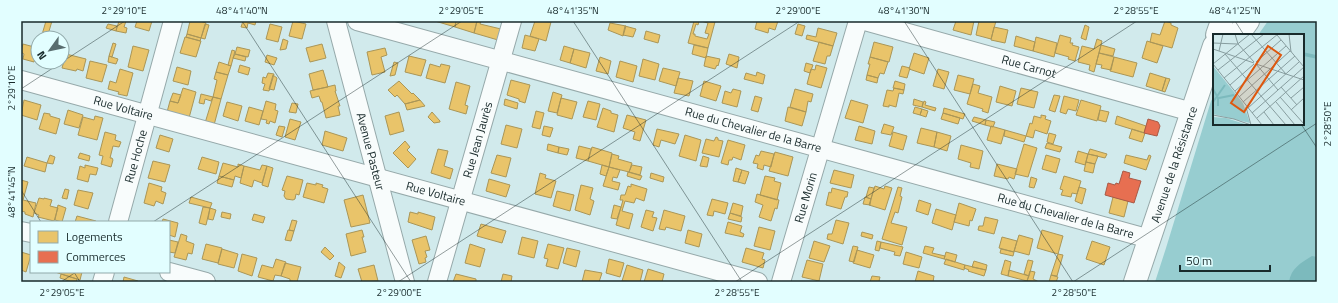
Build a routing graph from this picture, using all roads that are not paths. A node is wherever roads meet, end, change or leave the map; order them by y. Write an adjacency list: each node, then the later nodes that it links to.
1 (173, 21): 16 (street, Rue Hoche)
2 (336, 21): 18 (street, Avenue Pasteur)
3 (357, 21): 12 (street, Rue du Chevalier de la Barre)
4 (512, 21): 12 (street, Rue Jean Jaurès)
5 (858, 21): 17 (street, Rue Morin)
6 (865, 21): 15 (street, Rue Carnot)
7 (1222, 21): 9 (main road)
8 (1248, 21): 10 (main road)
9 (1217, 34)
10 (1239, 34)
11 (1213, 51): 13 (main road, Avenue de la Résistance)
12 (500, 61): 17 (street, Rue du Chevalier de la Barre); 19 (street, Rue Jean Jaurès)
13 (1209, 73): 15 (main road, Avenue de la Résistance)
14 (21, 80): 16 (street, Rue Voltaire)
15 (1192, 112): 21 (main road, Avenue de la Résistance)
16 (148, 114): 18 (street, Rue Voltaire); 20 (street, Rue Hoche)
17 (820, 149): 21 (street, Rue du Chevalier de la Barre); 27 (street, Rue Morin)
18 (376, 178): 19 (street, Rue Voltaire); 24 (street, Avenue Pasteur)
19 (460, 201): 25 (street, Rue Jean Jaurès); 26 (street, Rue Voltaire)
20 (118, 221)
21 (1150, 240): 28 (main road, Avenue de la Résistance)
22 (170, 272): 23 (street)
23 (206, 282)
24 (405, 282)
25 (437, 282)
26 (758, 282)
27 (781, 282)
28 (1135, 282)

